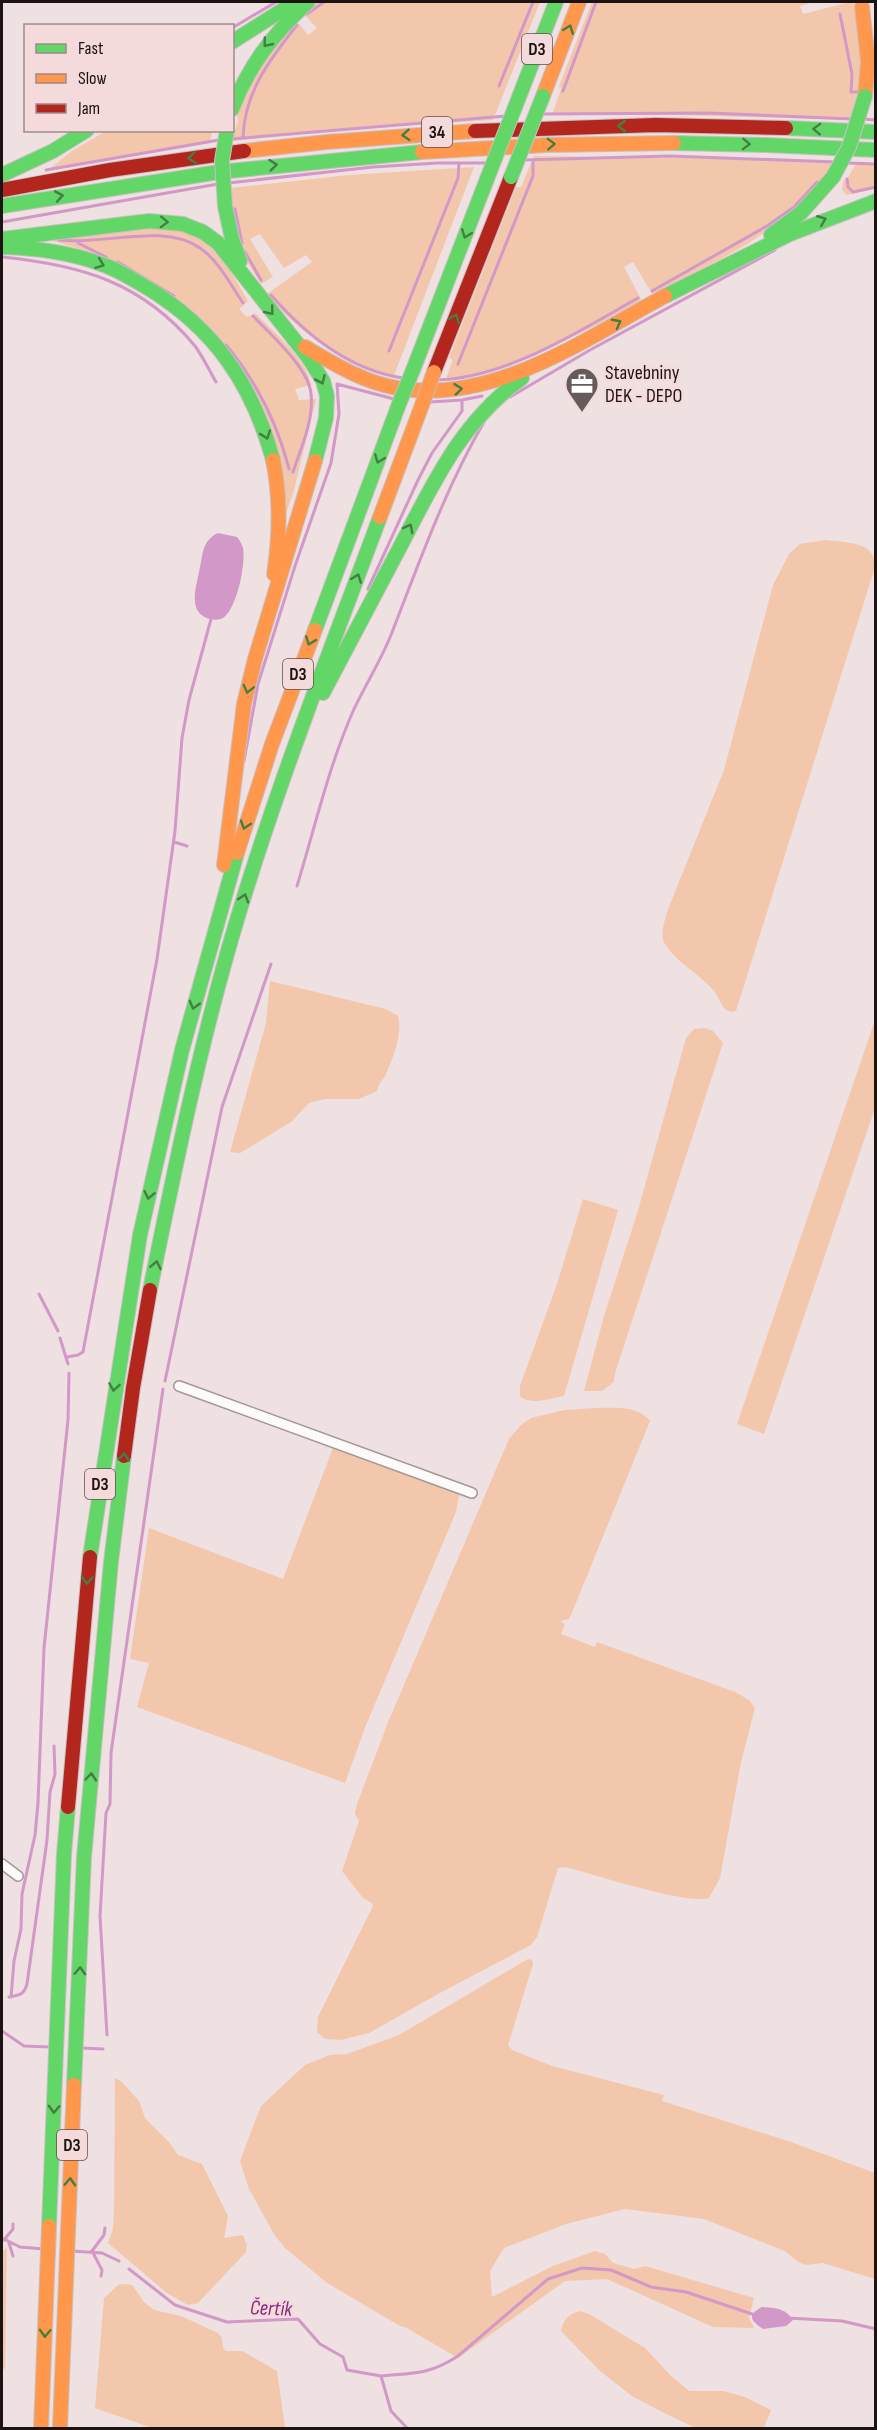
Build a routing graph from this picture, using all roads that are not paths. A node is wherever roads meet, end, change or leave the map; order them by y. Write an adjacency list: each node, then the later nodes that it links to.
1 (295, 2): 6 (highway)
2 (308, 2): 8 (highway, one-way to 8)
3 (556, 2): 25 (highway, D3, one-way to 25, bridge)
4 (579, 2): 24 (highway, D3, one-way to 4, bridge)
5 (862, 4): 7 (highway); 19 (highway, bridge)
6 (234, 41)
7 (876, 50)
8 (234, 104)
9 (84, 132): 13 (highway)
10 (227, 132): 20 (highway, bridge)
11 (876, 132): 14 (highway, 34, one-way to 14)
12 (876, 150): 16 (highway, 34, one-way to 12)
13 (2, 175)
14 (2, 190)
15 (876, 201): 19 (highway, one-way to 15)
16 (2, 206)
17 (2, 238): 20 (highway, one-way to 20)
18 (2, 247): 23 (highway, one-way to 23)
19 (712, 273): 22 (highway, one-way to 19)
20 (253, 290): 21 (highway, one-way to 21)
21 (288, 333): 22 (highway, one-way to 22); 23 (highway, one-way to 23)
22 (566, 351): 24 (highway, one-way to 22)
23 (255, 659): 25 (highway, one-way to 25)
24 (292, 751): 31 (highway, D3, one-way to 24)
25 (210, 949): 30 (highway, D3, one-way to 30)
26 (179, 1386): 27 (street)
27 (472, 1493)
28 (2, 1864): 29 (street)
29 (18, 1876)
30 (41, 2428)
31 (60, 2428)

